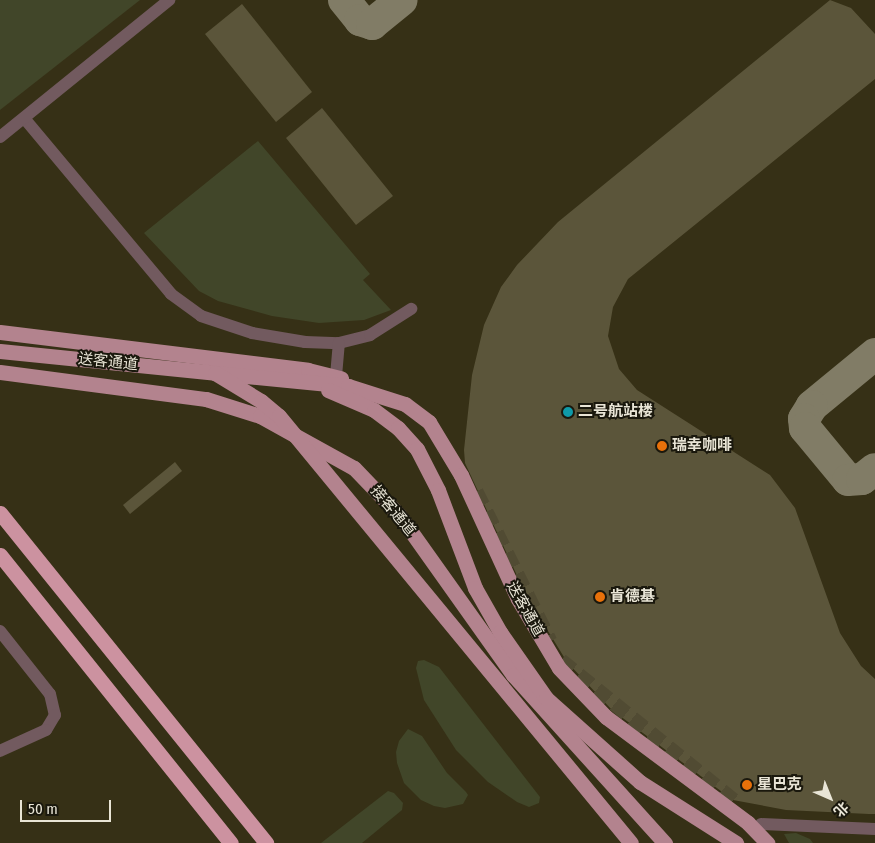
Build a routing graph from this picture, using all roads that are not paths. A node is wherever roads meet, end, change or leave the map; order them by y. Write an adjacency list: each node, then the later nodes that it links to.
1 (169, 0): 2 (street)
2 (24, 118): 3 (street); 6 (street)
3 (0, 137)
4 (411, 310): 6 (street)
5 (0, 332): 10 (main road)
6 (340, 343): 10 (street)
7 (0, 350): 9 (main road, 送客通道, bridge)
8 (0, 372): 23 (main road, 接客通道)
9 (215, 373): 11 (main road, 送客通道); 22 (main road, 送客通道, bridge)
10 (336, 376): 12 (main road)
11 (309, 383): 24 (main road, 送客通道); 25 (main road, 送客通道)
12 (465, 469)
13 (0, 512): 21 (highway)
14 (0, 555): 20 (highway)
15 (0, 631): 16 (street)
16 (0, 752)
17 (735, 800): 18 (main road)
18 (761, 824): 19 (street); 26 (main road)
19 (875, 829)
20 (230, 843)
21 (266, 843)
22 (631, 843)
23 (665, 843)
24 (736, 843)
25 (767, 843)
26 (778, 843)

